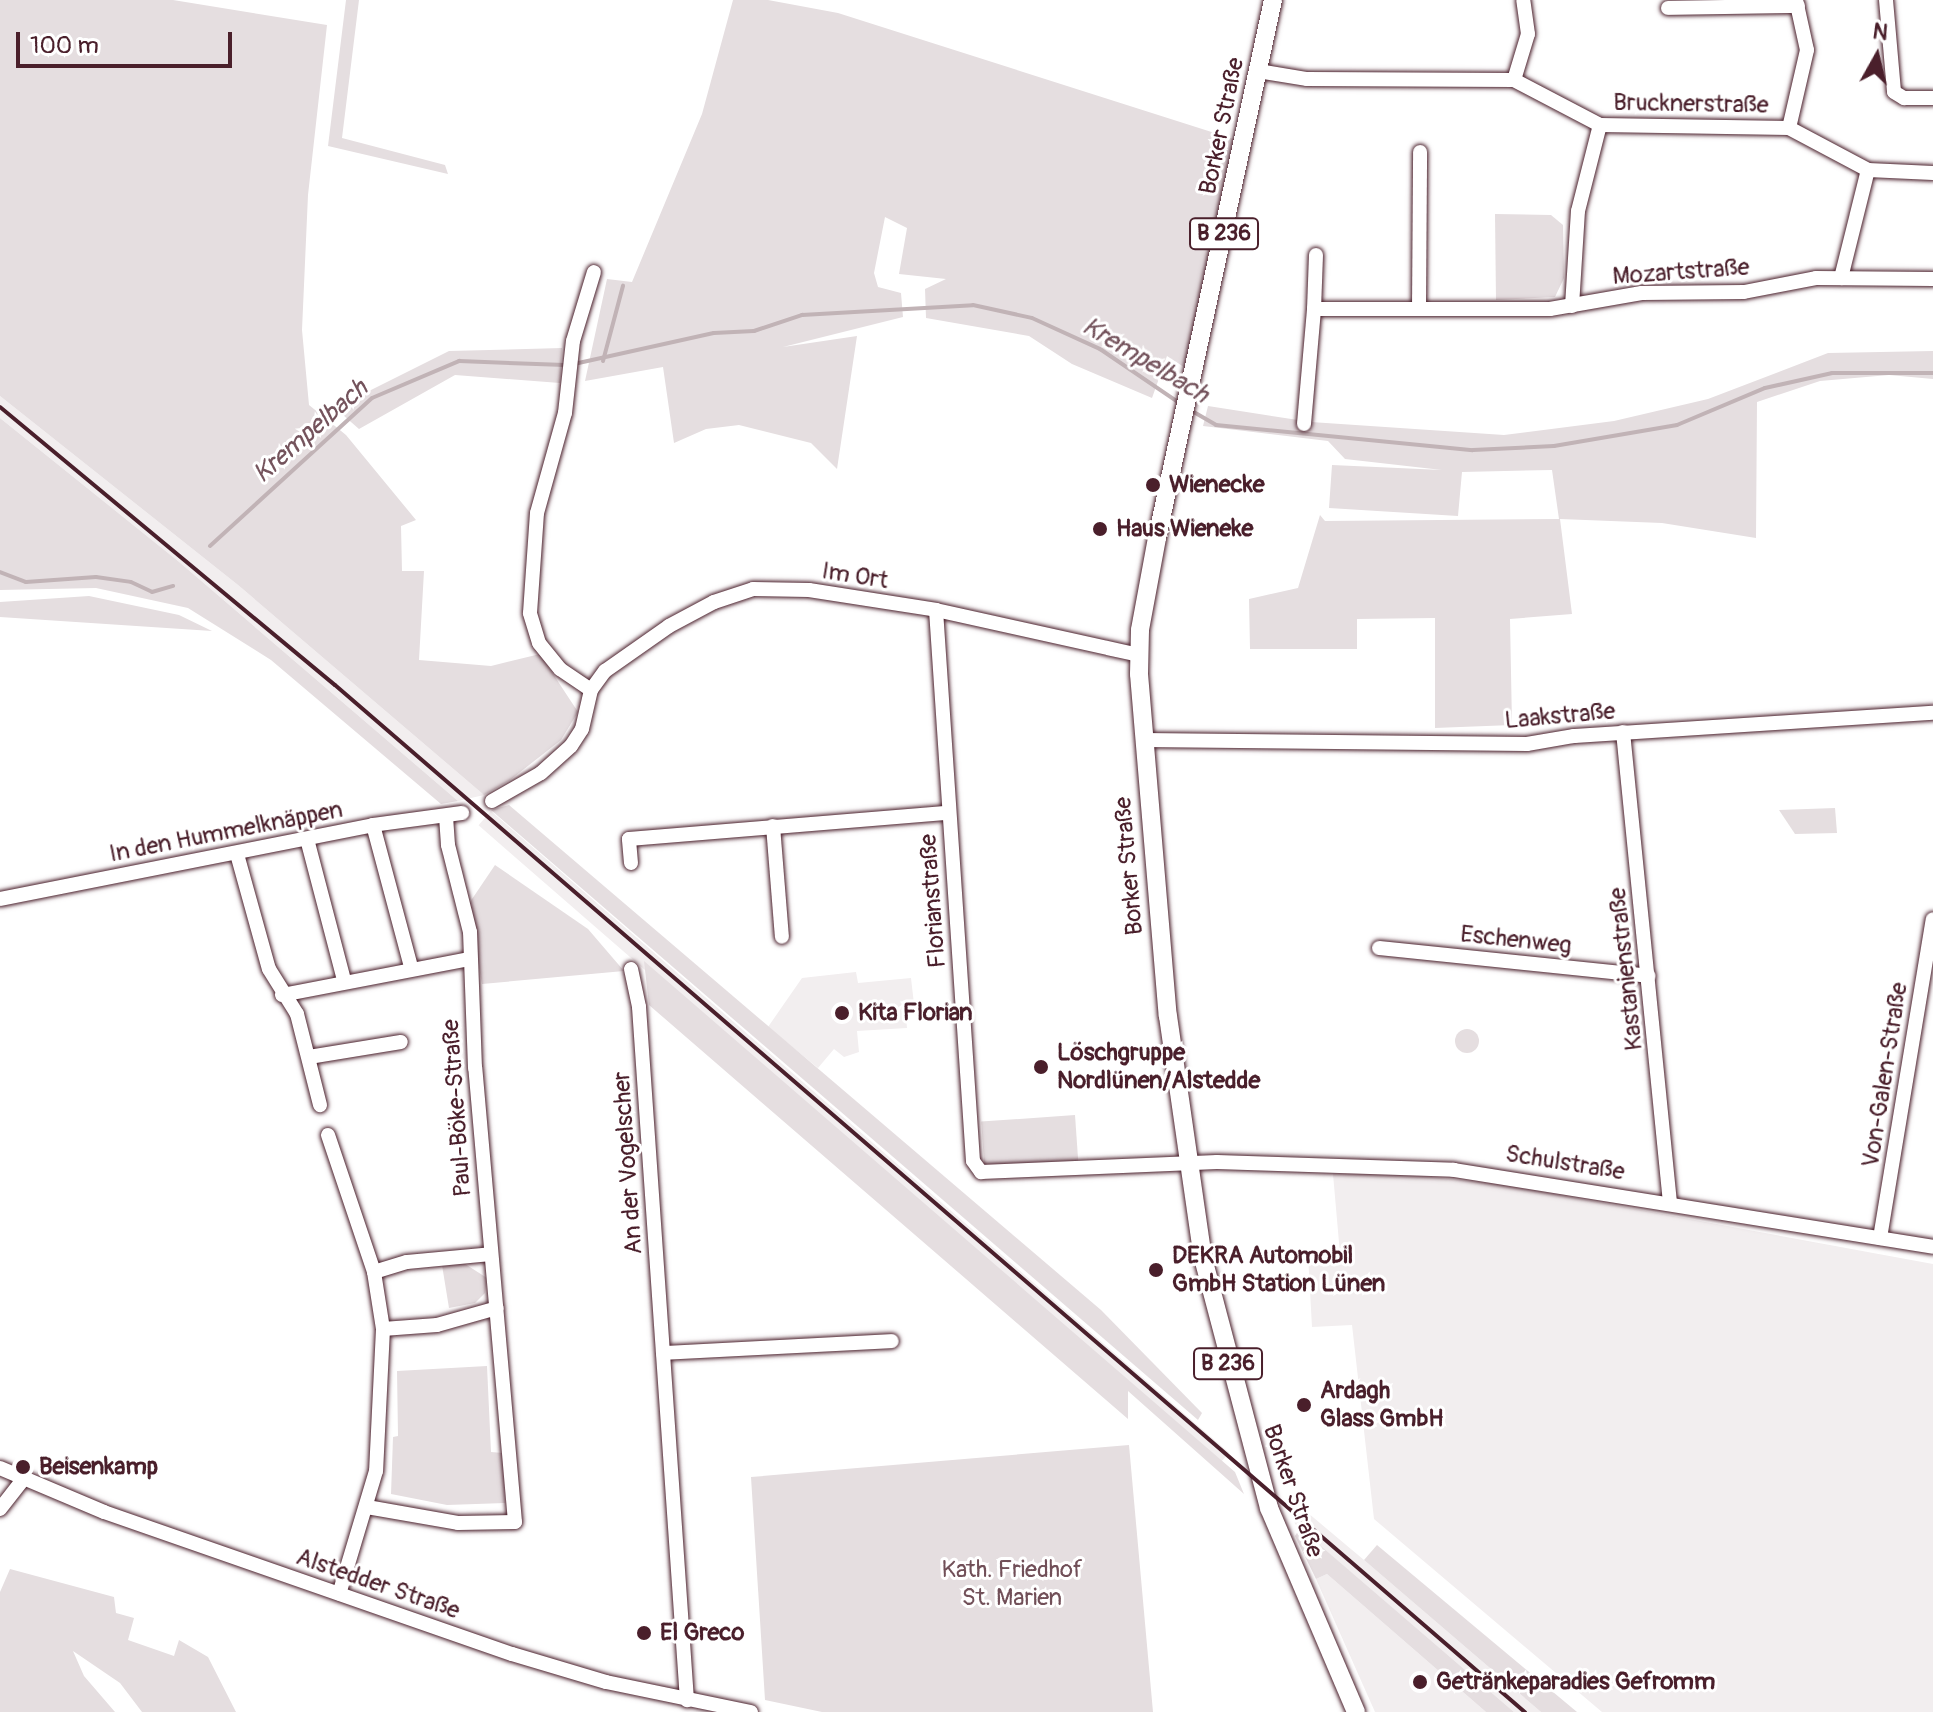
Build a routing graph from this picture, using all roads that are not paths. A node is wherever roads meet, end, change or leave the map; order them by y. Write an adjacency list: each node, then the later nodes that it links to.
1 (1273, 0): 6 (main road, Borker Straße / B 236)
2 (1523, 0): 7 (street)
3 (1886, 0): 8 (street)
4 (1797, 3): 5 (street); 10 (street)
5 (1668, 8)
6 (1258, 71): 7 (street, Brucknerstraße); 23 (main road, Borker Straße / B 236)
7 (1514, 80): 9 (street, Brucknerstraße)
8 (1933, 98)
9 (1600, 125): 10 (street, Brucknerstraße); 18 (street)
10 (1789, 128): 12 (street, Brucknerstraße)
11 (1420, 152): 19 (street)
12 (1868, 170): 13 (street, Brucknerstraße); 16 (street)
13 (1933, 173)
14 (1316, 255): 20 (street)
15 (594, 272): 24 (street)
16 (1841, 278): 17 (street, Mozartstraße); 18 (street, Mozartstraße)
17 (1933, 279)
18 (1572, 306): 19 (street, Mozartstraße)
19 (1419, 308): 20 (street, Mozartstraße)
20 (1314, 309): 21 (street)
21 (1304, 424)
22 (936, 610): 23 (street, Im Ort); 24 (street, Im Ort); 30 (street, Florianstraße)
23 (1139, 655): 27 (main road, Borker Straße / B 236)
24 (591, 690): 28 (street)
25 (1933, 713): 26 (street, Laakstraße)
26 (1623, 732): 27 (street, Laakstraße); 44 (street, Kastanienstraße)
27 (1143, 740): 51 (main road, Borker Straße / B 236)
28 (492, 801)
29 (462, 813): 31 (street, In den Hummelknäppen)
30 (948, 813): 33 (street); 51 (street, Florianstraße)
31 (446, 816): 32 (street, In den Hummelknäppen); 41 (street, Paul-Böke-Straße)
32 (373, 825): 34 (street, In den Hummelknäppen); 42 (street)
33 (773, 826): 36 (street); 39 (street)
34 (307, 839): 35 (street, In den Hummelknäppen); 45 (street)
35 (237, 854): 37 (street, In den Hummelknäppen); 46 (street)
36 (631, 863)
37 (0, 899)
38 (1933, 919): 53 (street, Von-Galen-Straße)
39 (782, 937)
40 (1379, 948): 44 (street, Eschenweg)
41 (469, 959): 42 (street); 55 (street, Paul-Böke-Straße)
42 (411, 967): 45 (street)
43 (631, 969): 60 (street, An der Vogelscher)
44 (1649, 976): 52 (street, Kastanienstraße)
45 (344, 980): 46 (street)
46 (282, 995): 48 (street)
47 (401, 1042): 48 (street)
48 (309, 1057): 49 (street)
49 (320, 1105)
50 (328, 1135): 56 (street)
51 (1187, 1165): 52 (street, Schulstraße); 68 (main road, Borker Straße / B 236)
52 (1670, 1202): 53 (street, Schulstraße)
53 (1880, 1238): 54 (street, Schulstraße)
54 (1933, 1247)
55 (491, 1254): 56 (street); 57 (street, Paul-Böke-Straße)
56 (374, 1272): 58 (street)
57 (497, 1308): 58 (street); 63 (street, Paul-Böke-Straße)
58 (383, 1329): 63 (street)
59 (892, 1341): 60 (street)
60 (663, 1353): 66 (street, An der Vogelscher)
61 (0, 1468): 62 (street, Alstedder Straße)
62 (23, 1480): 64 (street); 65 (street, Alstedder Straße)
63 (367, 1507): 65 (street)
64 (0, 1509)
65 (339, 1594): 66 (street, Alstedder Straße)
66 (687, 1700): 67 (street, Alstedder Straße)
67 (751, 1712)
68 (1356, 1712)

